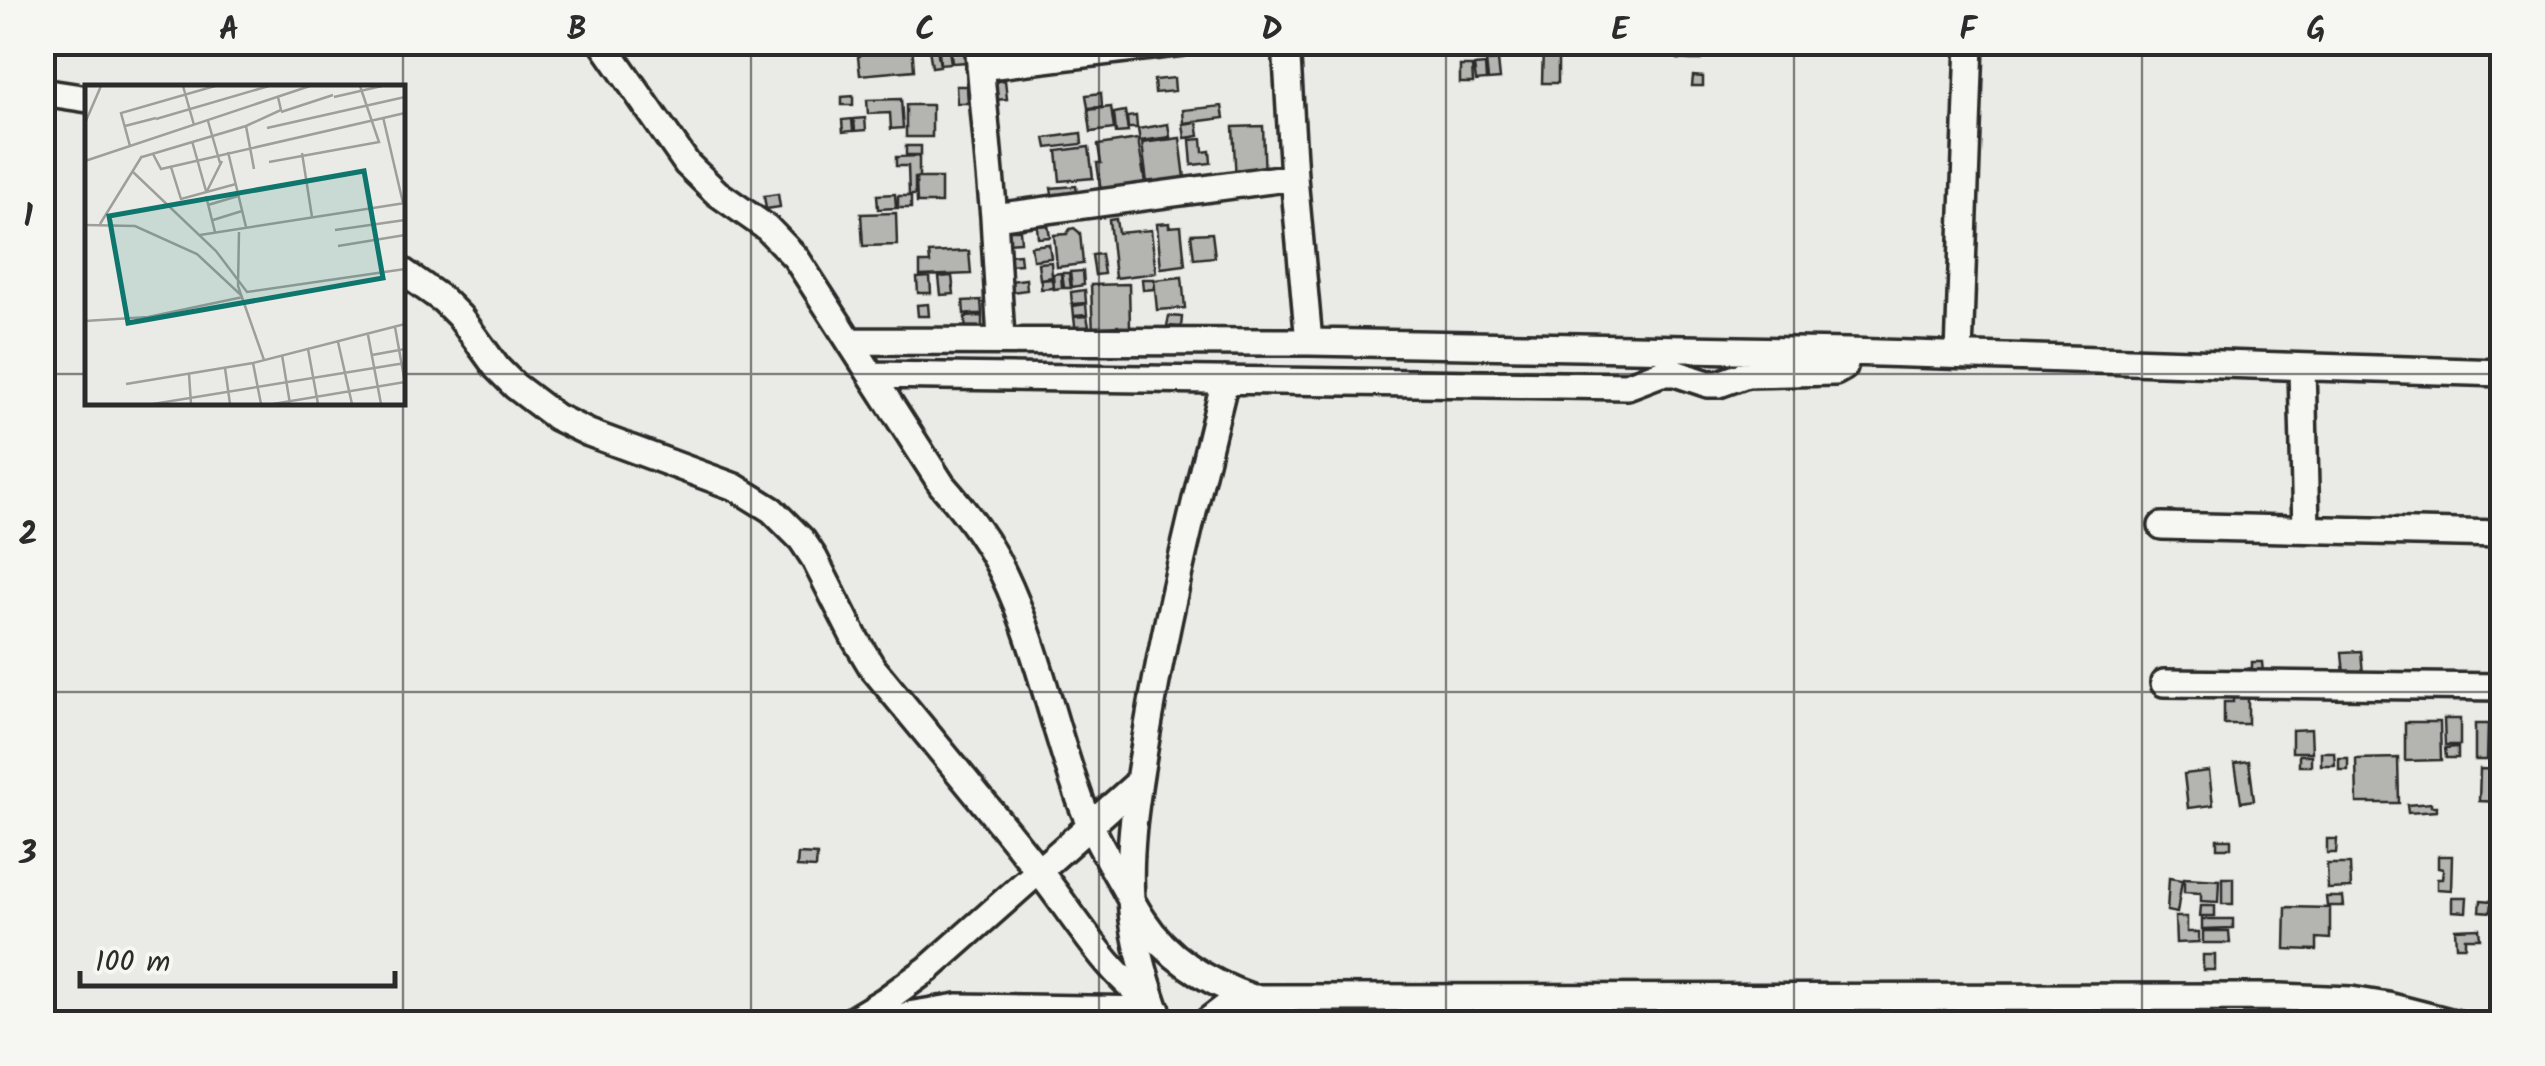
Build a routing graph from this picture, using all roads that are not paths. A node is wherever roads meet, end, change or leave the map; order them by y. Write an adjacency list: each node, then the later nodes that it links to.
1 (602, 42): 12 (street)
2 (1183, 42): 5 (street)
3 (1286, 42): 8 (street)
4 (1970, 42): 15 (street)
5 (979, 55): 9 (street)
6 (42, 92): 7 (street)
7 (85, 99)
8 (1294, 178): 9 (street); 13 (street)
9 (994, 217): 11 (street)
10 (405, 274): 27 (street)
11 (1001, 340): 12 (street); 13 (street)
12 (850, 341): 18 (street)
13 (1309, 342): 14 (street)
14 (1848, 352): 15 (street); 19 (street)
15 (1959, 356): 16 (street)
16 (2302, 368): 17 (street); 21 (street)
17 (2502, 373)
18 (872, 374): 19 (street); 26 (street)
19 (1225, 380): 25 (street)
20 (2162, 526): 21 (street)
21 (2306, 529): 22 (street)
22 (2502, 534)
23 (2164, 682): 24 (street)
24 (2502, 688)
25 (1138, 783): 26 (street); 28 (street)
26 (1091, 827): 27 (street); 28 (street)
27 (1040, 872): 30 (street); 31 (street)
28 (1132, 900): 29 (street); 30 (street)
29 (1253, 998): 33 (street); 34 (street)
30 (1157, 1012): 32 (street)
31 (846, 1024)
32 (885, 1024)
33 (1204, 1024)
34 (2458, 1024)

